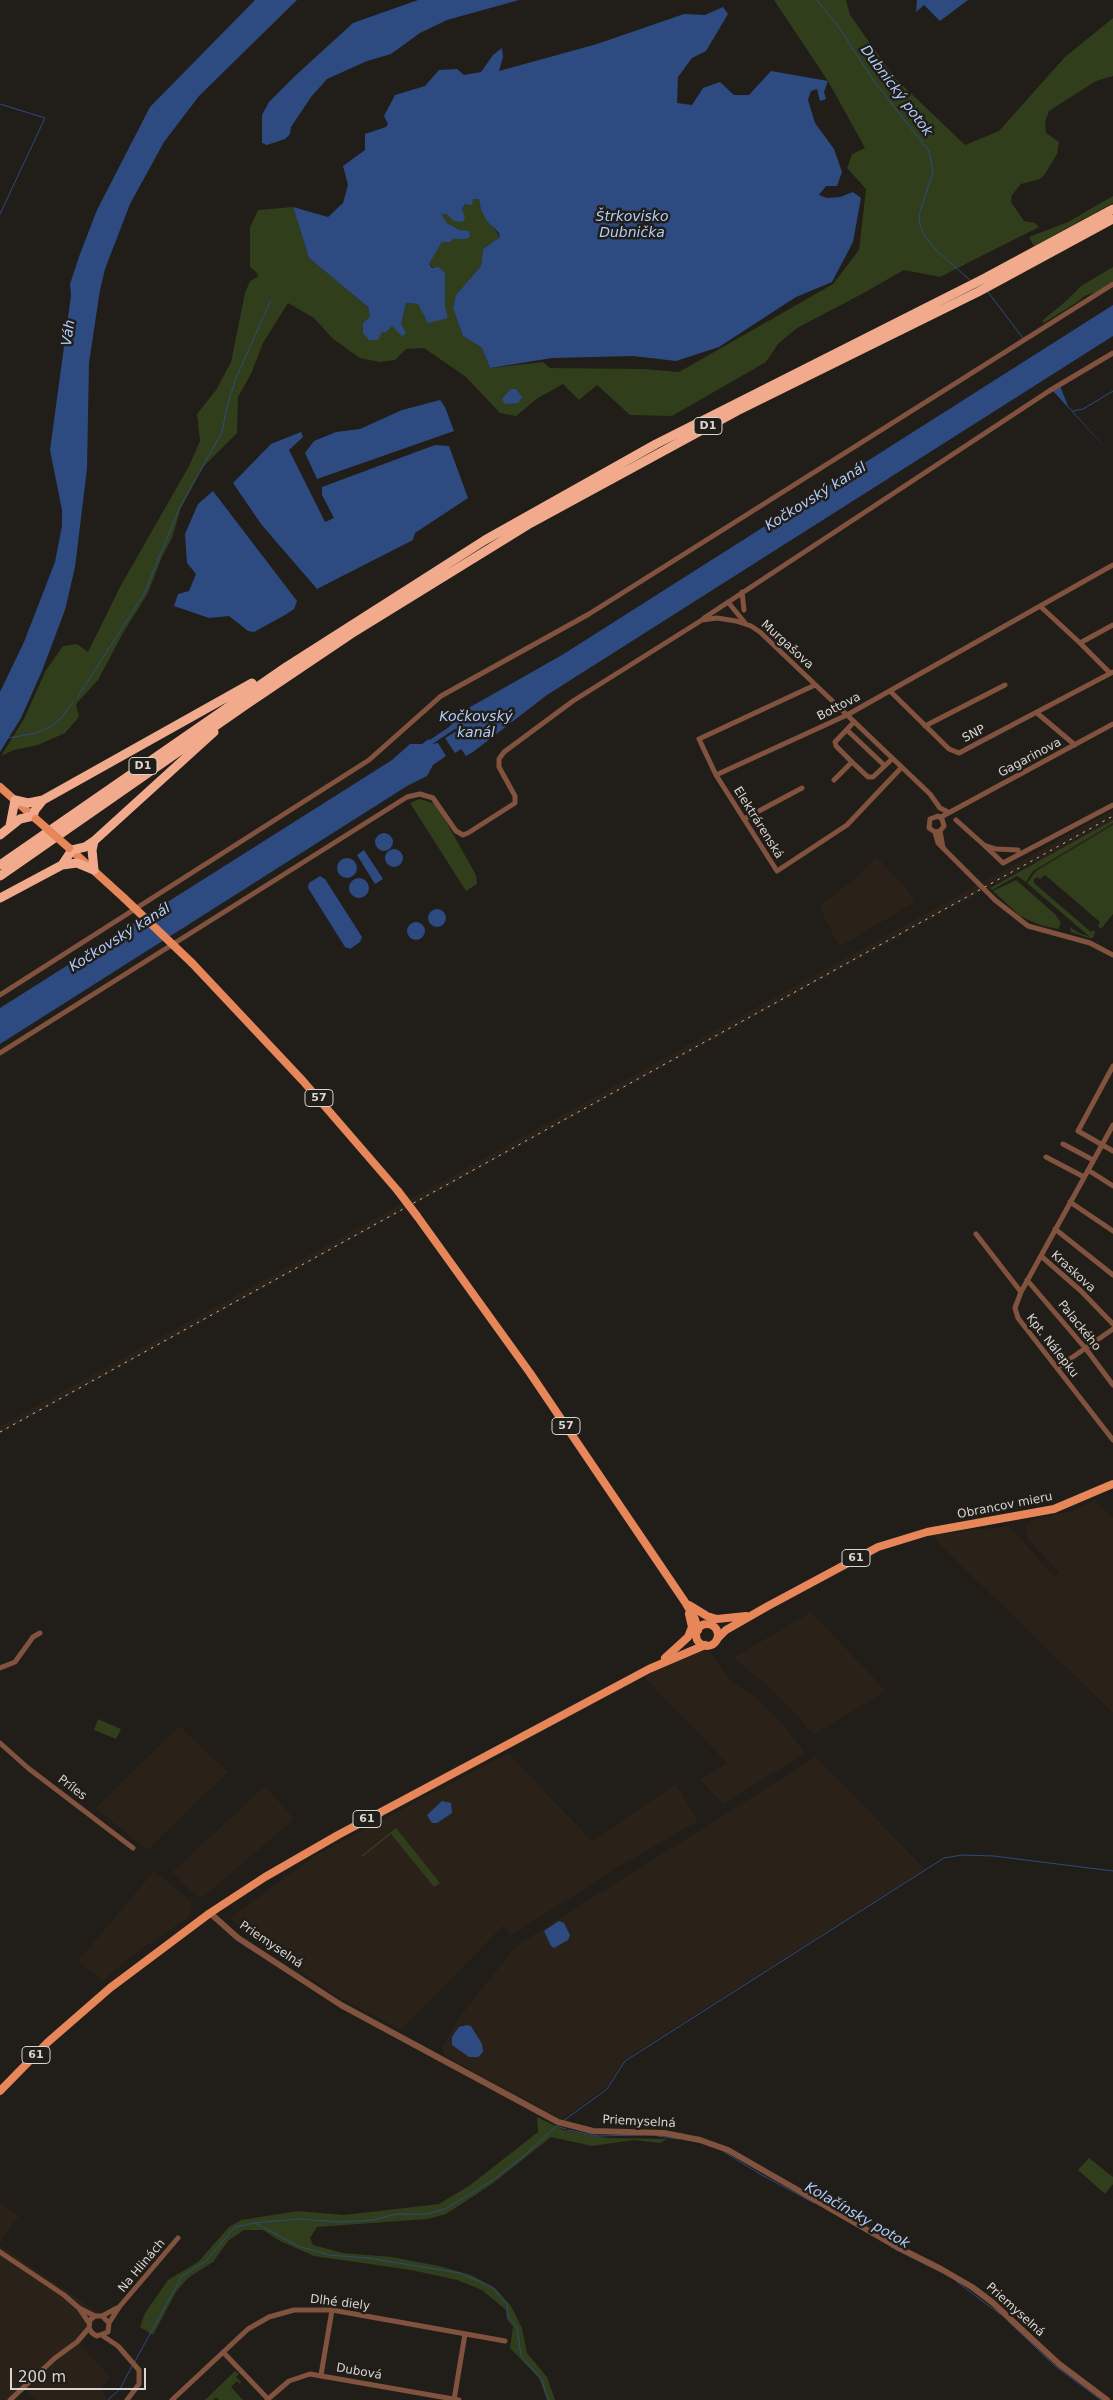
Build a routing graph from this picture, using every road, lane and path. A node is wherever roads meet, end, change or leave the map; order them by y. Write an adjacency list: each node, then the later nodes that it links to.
1 (1113, 209): 3 (highway, D1)
2 (1113, 219): 3 (highway, D1)
3 (984, 284): 5 (highway, D1)
4 (1113, 284): 61 (street)
5 (974, 289): 16 (highway, D1); 21 (highway, D1)
6 (1113, 353): 8 (street)
7 (1113, 565): 10 (street, Bottova)
8 (742, 592): 9 (street); 11 (street)
9 (728, 602): 12 (street); 13 (street)
10 (1040, 606): 15 (street); 20 (street, Bottova)
11 (744, 610)
12 (702, 620): 13 (street, Murgašova); 62 (street)
13 (745, 624): 18 (street, Murgašova)
14 (1113, 624): 15 (street)
15 (1080, 643): 17 (street)
16 (286, 667): 39 (highway); 55 (highway, D1)
17 (1112, 672): 22 (street, SNP)
18 (815, 685): 23 (street, Murgašova); 33 (street)
19 (1005, 685): 26 (street)
20 (890, 691): 23 (street, Bottova); 26 (street, SNP)
21 (247, 704): 51 (highway); 58 (highway, D1)
22 (1037, 713): 26 (street, SNP); 28 (street)
23 (846, 715): 24 (street, Murgašova); 33 (street, Bottova)
24 (854, 722): 27 (street); 29 (street, Murgašova)
25 (1113, 724): 28 (street, Gagarinova)
26 (925, 726)
27 (847, 730): 30 (street); 31 (street)
28 (1075, 745): 42 (street, Gagarinova)
29 (892, 759): 31 (street); 32 (street, Murgašova)
30 (852, 762): 31 (street); 34 (street)
31 (884, 765)
32 (901, 768): 37 (street, Murgašova); 46 (street, Elektrárenská)
33 (716, 775): 46 (street, Elektrárenská)
34 (834, 780)
35 (0, 787): 38 (main road, 57)
36 (802, 788): 46 (street)
37 (930, 794): 41 (street, Murgašova); 45 (street)
38 (14, 799): 39 (highway); 44 (main road, 57); 48 (highway)
39 (43, 800): 44 (highway)
40 (1113, 805): 52 (street)
41 (940, 808): 43 (street, Murgašova); 45 (street)
42 (956, 810): 43 (street, Gagarinova); 45 (street, Gagarinova)
43 (948, 812): 45 (street, Gagarinova)
44 (34, 818): 48 (highway); 53 (main road, 57, bridge)
45 (939, 818): 49 (street); 49 (street)
46 (744, 819)
47 (956, 820): 52 (street)
48 (10, 826): 50 (highway)
49 (937, 832): 60 (street, bridge)
50 (0, 835)
51 (94, 841): 53 (highway); 57 (highway)
52 (984, 845): 54 (street)
53 (70, 849): 56 (highway); 57 (main road, 57)
54 (1018, 850)
55 (0, 865)
56 (62, 865): 57 (highway); 59 (highway)
57 (94, 870): 88 (main road, 57, bridge)
58 (0, 876)
59 (0, 898)
60 (1113, 955)
61 (0, 995)
62 (0, 1053)
63 (1113, 1066): 66 (street)
64 (1113, 1126): 66 (street, Kpt. Nálepku)
65 (1063, 1144): 69 (street)
66 (1102, 1144): 67 (street); 69 (street, Kpt. Nálepku)
67 (1113, 1151)
68 (1046, 1157): 71 (street)
69 (1093, 1160): 70 (street, Kpt. Nálepku)
70 (1088, 1170): 71 (street, Kpt. Nálepku); 72 (street)
71 (1084, 1176): 73 (street, Kpt. Nálepku)
72 (1113, 1186)
73 (1070, 1202): 74 (street, Kpt. Nálepku); 75 (street)
74 (1056, 1229): 77 (street, Kpt. Nálepku); 78 (street)
75 (1113, 1231)
76 (976, 1234): 80 (street)
77 (1041, 1256): 79 (street, Kpt. Nálepku); 81 (street, Kraskova)
78 (1113, 1275)
79 (1027, 1280): 80 (street, Kpt. Nálepku); 83 (street, Palackého)
80 (1021, 1292): 84 (street, Kpt. Nálepku)
81 (1113, 1324)
82 (1113, 1329): 83 (street)
83 (1086, 1349): 84 (street); 85 (street, Palackého)
84 (1057, 1368): 86 (street, Kpt. Nálepku)
85 (1113, 1385)
86 (1113, 1440)
87 (1113, 1484): 89 (main road, Obrancov mieru / 61)
88 (685, 1602): 89 (main road); 91 (main road, 57); 92 (main road, 57); 98 (main road)
89 (753, 1615): 90 (main road, 61)
90 (744, 1620): 91 (main road, 61); 94 (main road, 61)
91 (712, 1625): 92 (main road, 61); 94 (main road)
92 (697, 1632): 95 (main road); 96 (main road, 61)
93 (40, 1633): 97 (street)
94 (717, 1639): 95 (main road, 61)
95 (705, 1645): 96 (main road, 61)
96 (674, 1657): 98 (main road, 61)
97 (0, 1668)
98 (649, 1669): 101 (main road, 61)
99 (0, 1743): 100 (street, Príles)
100 (133, 1848)
101 (210, 1913): 102 (main road, 61); 126 (street, Priemyselná)
102 (0, 2091)
103 (178, 2238): 105 (street, Na Hlinách)
104 (0, 2252): 106 (street)
105 (120, 2306): 109 (street, Na Hlinách); 110 (street, Na Hlinách)
106 (79, 2308): 108 (street); 111 (street)
107 (332, 2310): 113 (street, Dlhé diely); 119 (street, Dlhé diely); 120 (street)
108 (95, 2316): 109 (street); 111 (street)
109 (102, 2316): 110 (street)
110 (109, 2323): 112 (street)
111 (89, 2325): 114 (street); 117 (street)
112 (109, 2330): 115 (street); 118 (street)
113 (465, 2334): 116 (street, Dlhé diely); 125 (street)
114 (94, 2335): 115 (street); 117 (street)
115 (103, 2336): 118 (street)
116 (505, 2341)
117 (77, 2342): 121 (street)
118 (118, 2346): 122 (street)
119 (222, 2352): 123 (street, Dlhé diely); 124 (street)
120 (321, 2375): 124 (street, Dubová); 125 (street, Dubová)
121 (10, 2400)
122 (127, 2400)
123 (172, 2400)
124 (268, 2400)
125 (456, 2400)
126 (1107, 2400)

